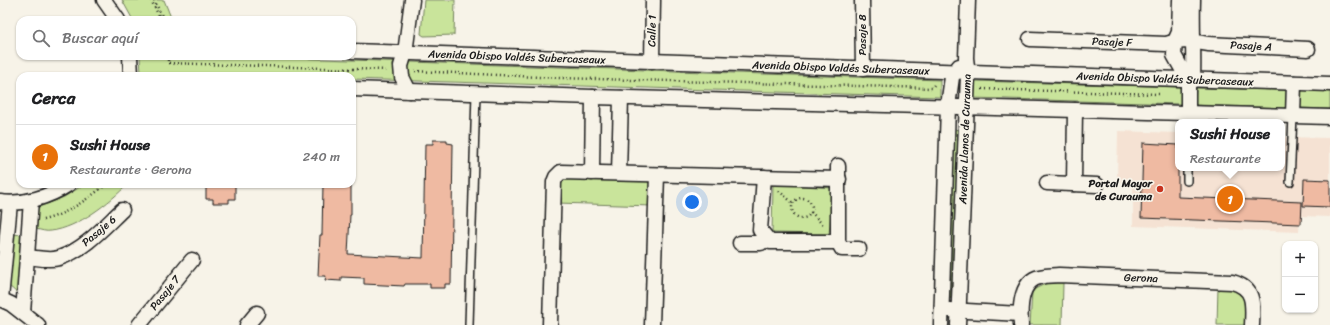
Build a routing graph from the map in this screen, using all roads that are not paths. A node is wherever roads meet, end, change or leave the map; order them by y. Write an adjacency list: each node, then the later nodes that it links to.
1 (104, 0): 8 (street)
2 (412, 0): 14 (street)
3 (653, 0): 16 (street, Calle 1)
4 (862, 0): 17 (street, Pasaje 8)
5 (968, 0): 19 (street, Avenida Llanos de Curauma)
6 (1180, 0): 10 (street)
7 (1193, 0): 11 (street)
8 (115, 16)
9 (1030, 39): 10 (street, Pasaje F)
10 (1175, 41): 11 (street, Pasaje F); 20 (street)
11 (1194, 41): 12 (street, Pasaje A); 20 (street)
12 (1308, 49)
13 (356, 51): 14 (street, Avenida Obispo Valdés Subercaseaux)
14 (405, 52): 16 (street, Avenida Obispo Valdés Subercaseaux); 24 (street)
15 (130, 60): 18 (street)
16 (652, 62): 17 (street, Avenida Obispo Valdés Subercaseaux)
17 (863, 69): 19 (street, Avenida Obispo Valdés Subercaseaux)
18 (131, 72)
19 (960, 75): 20 (street, Avenida Obispo Valdés Subercaseaux); 28 (street, Avenida Llanos de Curauma); 29 (street, Avenida Llanos de Curauma)
20 (1191, 80): 21 (street, Avenida Obispo Valdés Subercaseaux); 32 (street)
21 (1294, 83): 22 (street, Avenida Obispo Valdés Subercaseaux); 31 (street)
22 (1330, 84)
23 (356, 89): 24 (street)
24 (409, 91): 25 (street)
25 (476, 93): 26 (street); 63 (lane)
26 (593, 97): 27 (street); 35 (street)
27 (620, 98): 28 (street); 36 (street)
28 (948, 106): 29 (street); 55 (street, Avenida Llanos de Curauma)
29 (966, 106): 30 (street); 56 (street, Avenida Llanos de Curauma)
30 (1074, 110): 32 (street); 42 (street)
31 (1293, 116): 32 (street); 33 (street); 40 (lane)
32 (1188, 117)
33 (1330, 117)
34 (1187, 171): 39 (lane)
35 (592, 172): 36 (street); 64 (street)
36 (619, 173): 37 (street)
37 (657, 175): 38 (street); 65 (street)
38 (764, 177): 48 (street); 49 (street)
39 (1187, 180)
40 (1290, 182)
41 (1047, 183): 42 (street)
42 (1074, 184): 43 (street)
43 (1097, 185)
44 (61, 188): 45 (street)
45 (31, 200): 46 (street); 52 (street)
46 (5, 202): 54 (street)
47 (122, 210): 52 (street, Pasaje 6)
48 (766, 238): 49 (street); 50 (street)
49 (838, 242): 51 (street)
50 (740, 243)
51 (859, 249)
52 (28, 257): 57 (street)
53 (192, 260): 61 (street, Pasaje 7)
54 (0, 299): 57 (street)
55 (942, 309): 56 (street, Gerona); 66 (street, Avenida Llanos de Curauma)
56 (958, 310): 59 (street, Gerona); 67 (street, Avenida Llanos de Curauma)
57 (23, 313): 60 (street)
58 (257, 313): 62 (street)
59 (1020, 319): 68 (street, Gerona)
60 (38, 325)
61 (139, 325)
62 (247, 325)
63 (469, 325)
64 (550, 325)
65 (652, 325)
66 (941, 325)
67 (958, 325)
68 (1252, 325)

